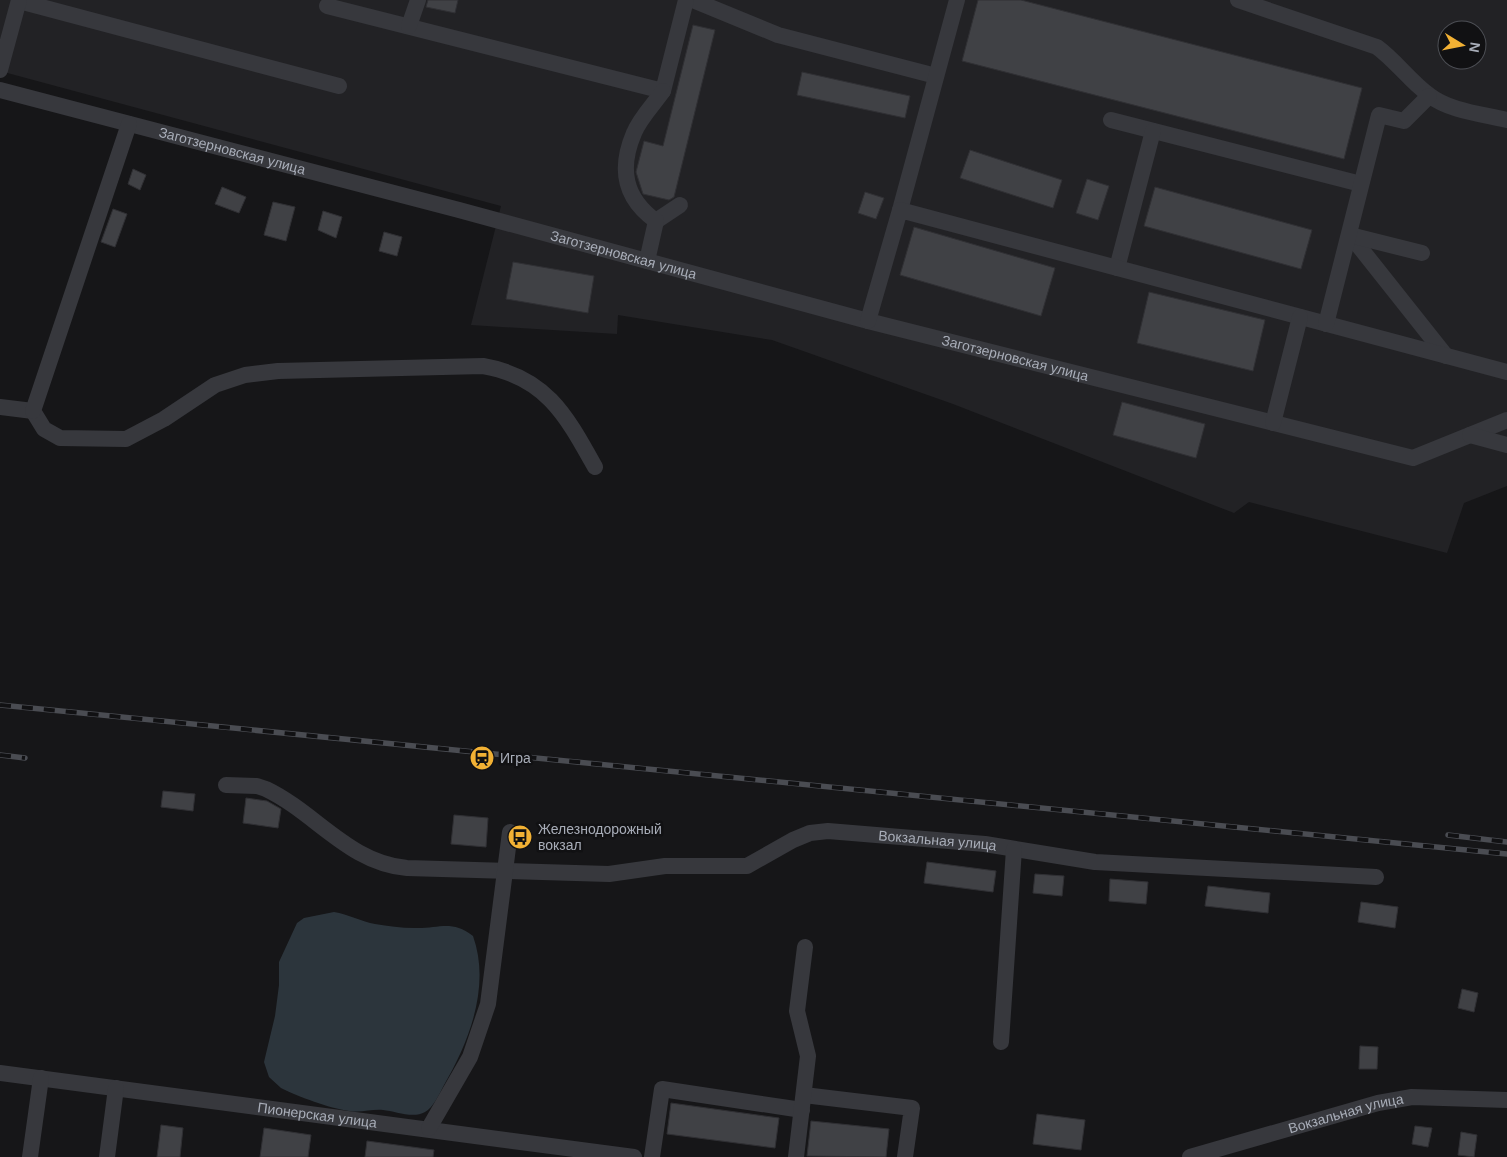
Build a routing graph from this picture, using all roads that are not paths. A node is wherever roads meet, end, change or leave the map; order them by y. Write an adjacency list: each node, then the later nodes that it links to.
1 (418, 0): 8 (street)
2 (686, 0): 13 (street)
3 (693, 0): 10 (street)
4 (957, 0): 10 (street)
5 (1238, 0): 14 (street)
6 (19, 1): 9 (street); 11 (street)
7 (327, 6): 8 (street)
8 (409, 26): 13 (street)
9 (0, 70)
10 (936, 76): 21 (street)
11 (339, 86)
12 (0, 90): 17 (street, Заготзерновская улица)
13 (663, 91): 22 (street)
14 (1429, 96): 16 (street); 19 (street)
15 (1111, 120): 18 (street)
16 (1507, 120)
17 (129, 124): 25 (street, Заготзерновская улица); 33 (street)
18 (1152, 130): 19 (street); 26 (street)
19 (1362, 184): 23 (street)
20 (680, 205): 22 (street)
21 (900, 210): 26 (street); 28 (street)
22 (656, 221): 25 (street)
23 (1350, 235): 24 (street); 29 (street); 30 (street)
24 (1422, 253)
25 (647, 261): 28 (street, Заготзерновская улица)
26 (1117, 268): 27 (street)
27 (1300, 317): 29 (street); 35 (street)
28 (868, 321): 35 (street, Заготзерновская улица)
29 (1326, 324): 30 (street)
30 (1446, 356): 31 (street)
31 (1507, 372)
32 (0, 407): 33 (street)
33 (33, 411): 38 (street)
34 (1507, 420): 36 (street)
35 (1273, 422): 36 (street, Заготзерновская улица)
36 (1470, 435): 37 (street)
37 (1507, 445)
38 (595, 467)
39 (226, 785): 42 (street, Вокзальная улица)
40 (510, 832): 42 (street)
41 (1014, 849): 42 (street, Вокзальная улица); 43 (street, Вокзальная улица); 45 (street)
42 (506, 870): 51 (street)
43 (1376, 877)
44 (805, 947): 50 (street)
45 (1001, 1042)
46 (0, 1073): 47 (street, Пионерская улица)
47 (41, 1078): 48 (street, Пионерская улица); 52 (street)
48 (116, 1088): 51 (street, Пионерская улица); 53 (street)
49 (1507, 1100): 58 (street, Вокзальная улица)
50 (803, 1102): 55 (street); 56 (street); 57 (street)
51 (429, 1128): 54 (street, Пионерская улица)
52 (30, 1157)
53 (107, 1157)
54 (634, 1157)
55 (652, 1157)
56 (796, 1157)
57 (904, 1157)
58 (1190, 1157)

